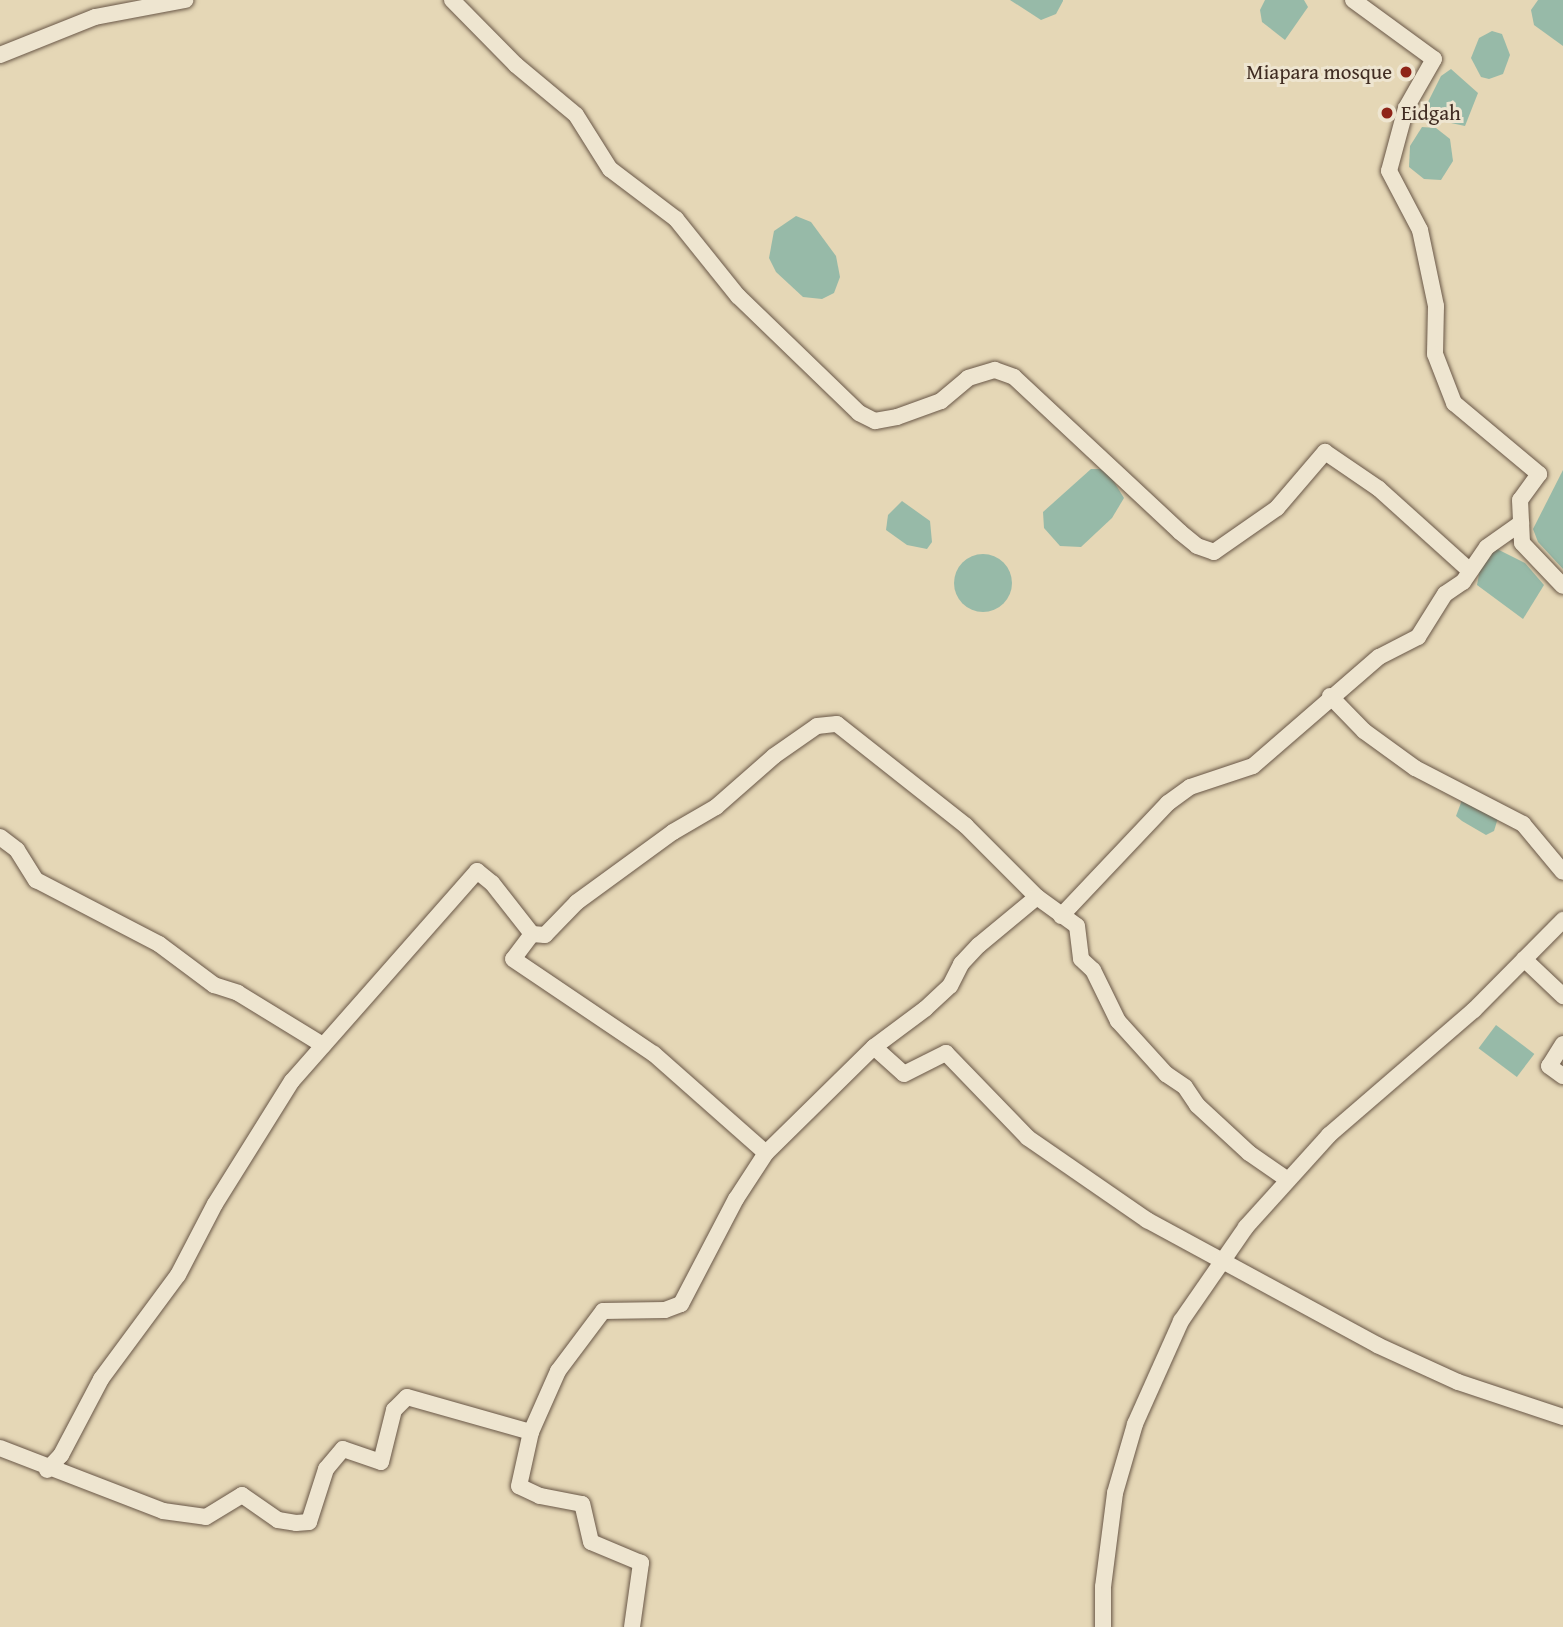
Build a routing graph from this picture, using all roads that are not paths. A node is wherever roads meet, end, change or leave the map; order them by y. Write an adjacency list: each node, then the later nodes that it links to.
1 (185, 0): 4 (street)
2 (452, 0): 6 (street)
3 (1353, 0): 5 (street)
4 (0, 55)
5 (1521, 523): 6 (street); 7 (street)
6 (1470, 571): 8 (street)
7 (1563, 586)
8 (1330, 696): 10 (street); 12 (street)
9 (0, 837): 18 (street)
10 (1563, 872)
11 (1037, 897): 12 (street); 14 (street); 19 (street)
12 (1061, 916): 22 (street)
13 (1563, 920): 15 (street)
14 (532, 934): 18 (street); 21 (street)
15 (1524, 959): 16 (street); 22 (street)
16 (1563, 996)
17 (1563, 1044): 20 (street)
18 (323, 1045): 27 (street)
19 (874, 1047): 21 (street); 23 (street)
20 (1563, 1076)
21 (766, 1153): 25 (street)
22 (1288, 1180): 23 (street)
23 (1222, 1259): 24 (street); 29 (street)
24 (1563, 1417)
25 (531, 1432): 27 (street); 28 (street)
26 (0, 1448): 27 (street)
27 (47, 1469)
28 (632, 1627)
29 (1103, 1627)

